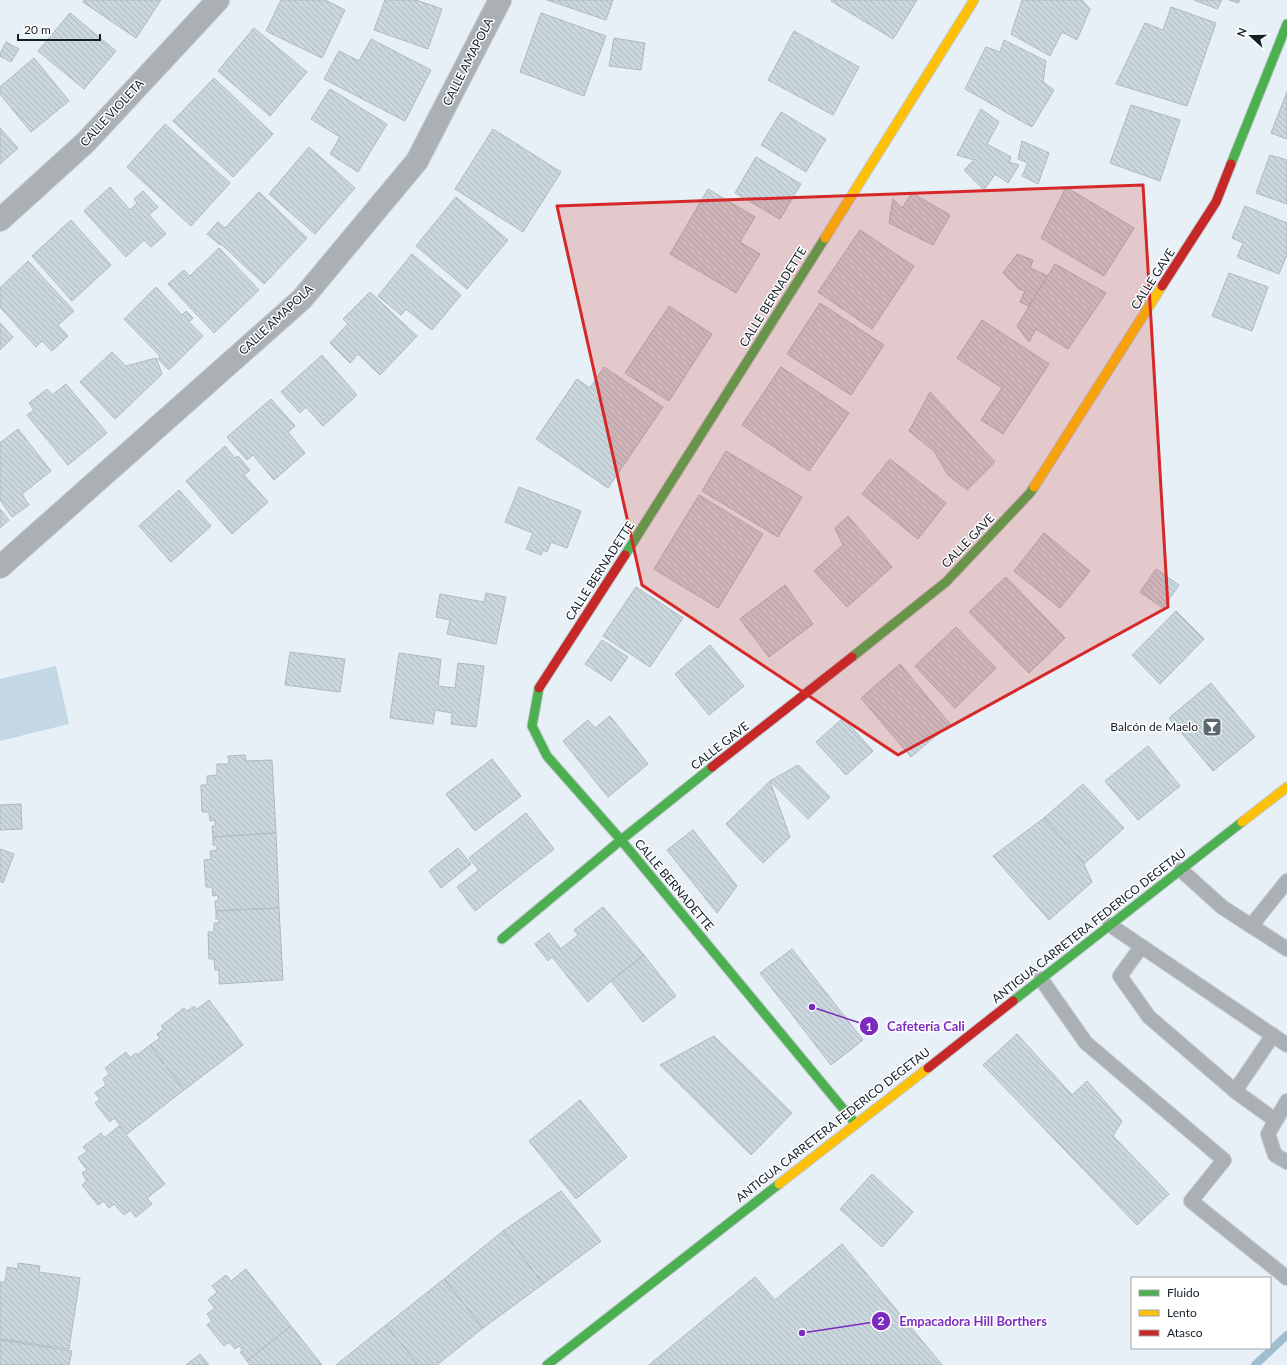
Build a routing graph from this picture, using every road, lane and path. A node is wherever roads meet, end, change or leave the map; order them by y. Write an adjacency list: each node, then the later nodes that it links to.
1 (218, 0): 5 (street, CALLE VIOLETA)
2 (500, 0): 6 (street, CALLE AMAPOLA)
3 (974, 0): 8 (street, CALLE BERNADETTE)
4 (1287, 24): 8 (street, CALLE GAVE)
5 (0, 220)
6 (0, 567)
7 (1287, 788): 9 (street, ANTIGUA CARRETERA FEDERICO DEGETAU)
8 (621, 840): 13 (street, CALLE GAVE); 22 (street, CALLE BERNADETTE)
9 (1181, 870): 11 (street, ANTIGUA CARRETERA FEDERICO DEGETAU); 12 (lane)
10 (1287, 881): 12 (lane)
11 (1110, 925): 14 (lane); 16 (street, ANTIGUA CARRETERA FEDERICO DEGETAU)
12 (1251, 926): 15 (lane)
13 (502, 939)
14 (1141, 947): 17 (lane); 19 (lane)
15 (1287, 949)
16 (1041, 978): 22 (street, ANTIGUA CARRETERA FEDERICO DEGETAU); 24 (lane)
17 (1273, 1035): 18 (lane); 19 (lane)
18 (1287, 1045)
19 (1235, 1091): 21 (lane)
20 (1287, 1101): 21 (lane)
21 (1275, 1120): 23 (lane)
22 (855, 1124): 25 (street, ANTIGUA CARRETERA FEDERICO DEGETAU)
23 (1287, 1162)
24 (1287, 1278)
25 (547, 1365)

